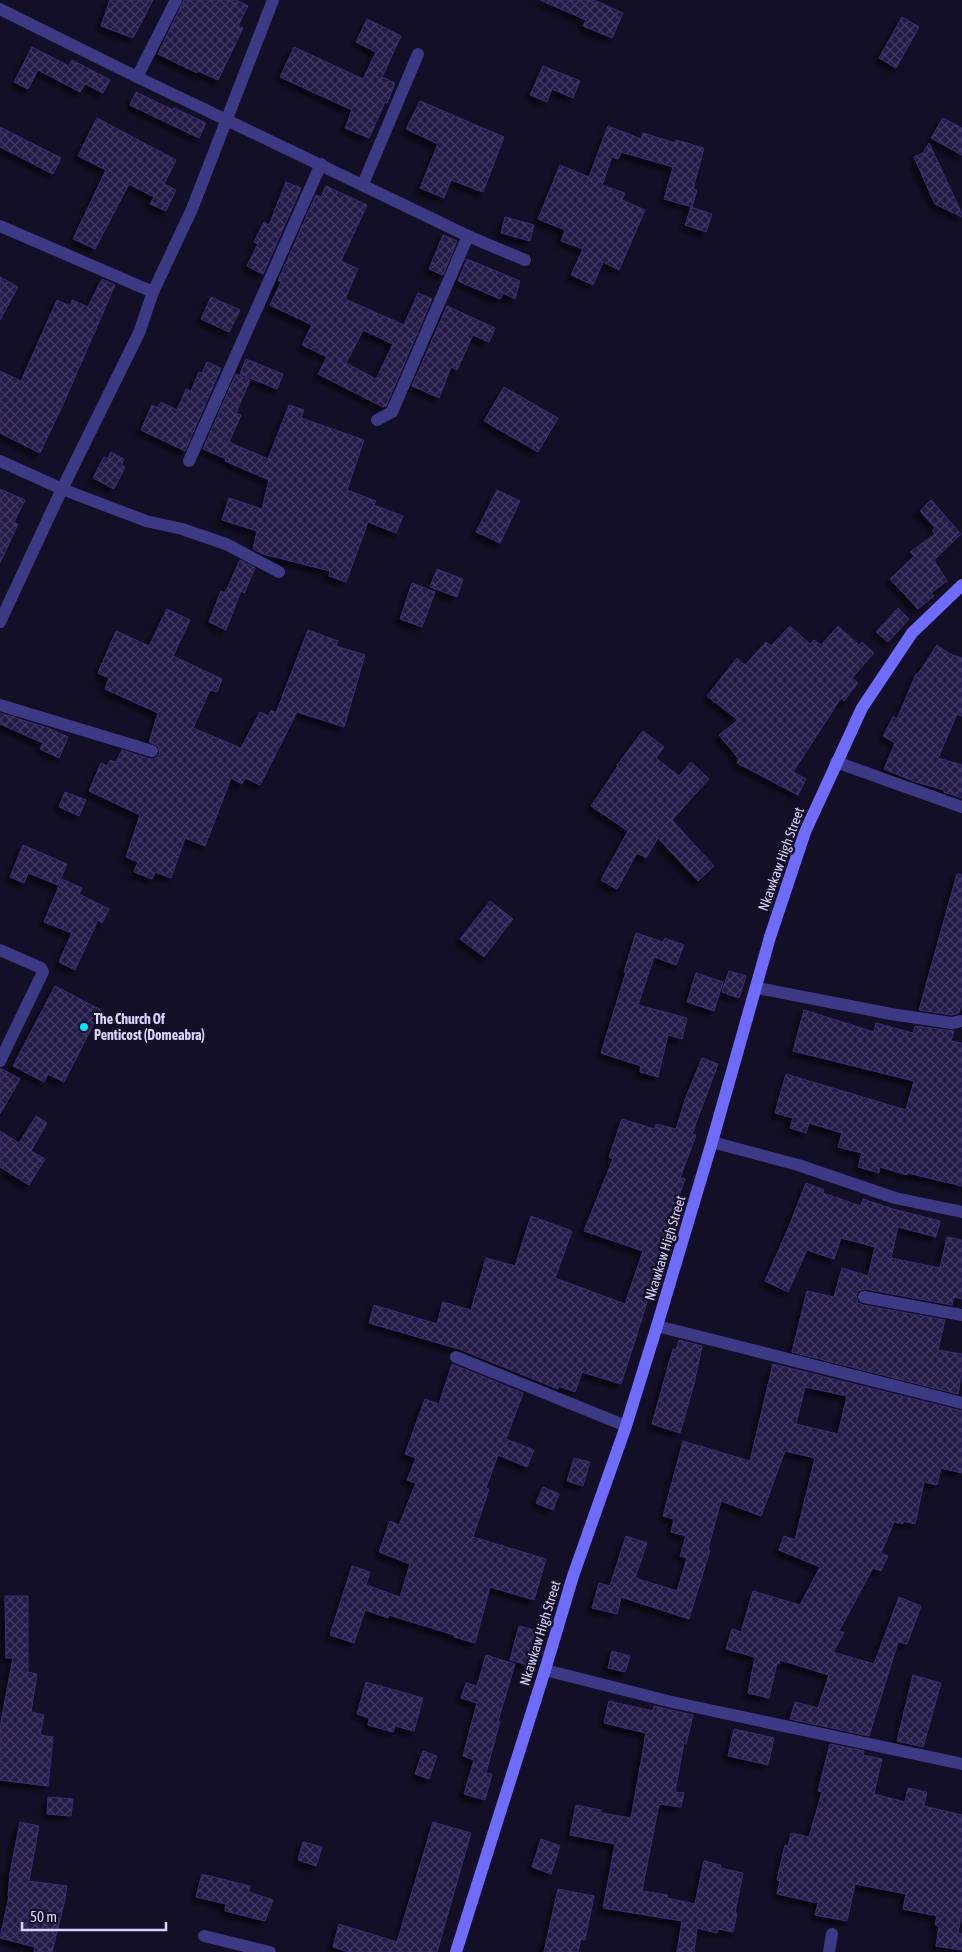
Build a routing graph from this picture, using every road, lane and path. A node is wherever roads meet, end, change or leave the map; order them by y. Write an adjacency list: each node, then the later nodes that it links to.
1 (176, 0): 5 (street)
2 (273, 0): 6 (street)
3 (0, 8): 5 (street)
4 (418, 54): 8 (street)
5 (137, 77): 6 (street)
6 (228, 120): 7 (street); 12 (street)
7 (321, 164): 8 (street); 15 (street)
8 (363, 184): 10 (street)
9 (0, 226): 12 (street)
10 (468, 236): 11 (street); 13 (street)
11 (524, 260)
12 (153, 292): 16 (street)
13 (377, 420)
14 (0, 460): 16 (street)
15 (189, 461)
16 (62, 489): 17 (street); 19 (street)
17 (279, 572)
18 (962, 585): 22 (main road, Nkawkaw High Street)
19 (0, 622)
20 (0, 705): 21 (street)
21 (152, 750)
22 (836, 762): 23 (street); 25 (main road, Nkawkaw High Street)
23 (962, 807)
24 (0, 950): 27 (street)
25 (756, 988): 26 (street); 28 (main road, Nkawkaw High Street)
26 (962, 1021)
27 (0, 1061)
28 (712, 1142): 29 (street); 32 (main road, Nkawkaw High Street)
29 (962, 1212)
30 (864, 1297): 31 (street)
31 (962, 1315)
32 (657, 1326): 34 (street); 35 (main road, Nkawkaw High Street)
33 (456, 1357): 35 (street)
34 (962, 1403)
35 (626, 1426): 36 (main road, Nkawkaw High Street)
36 (546, 1670): 37 (street); 41 (main road, Nkawkaw High Street)
37 (962, 1764)
38 (832, 1934): 42 (street)
39 (204, 1936): 40 (street)
40 (270, 1952)
41 (456, 1952)
42 (828, 1952)

